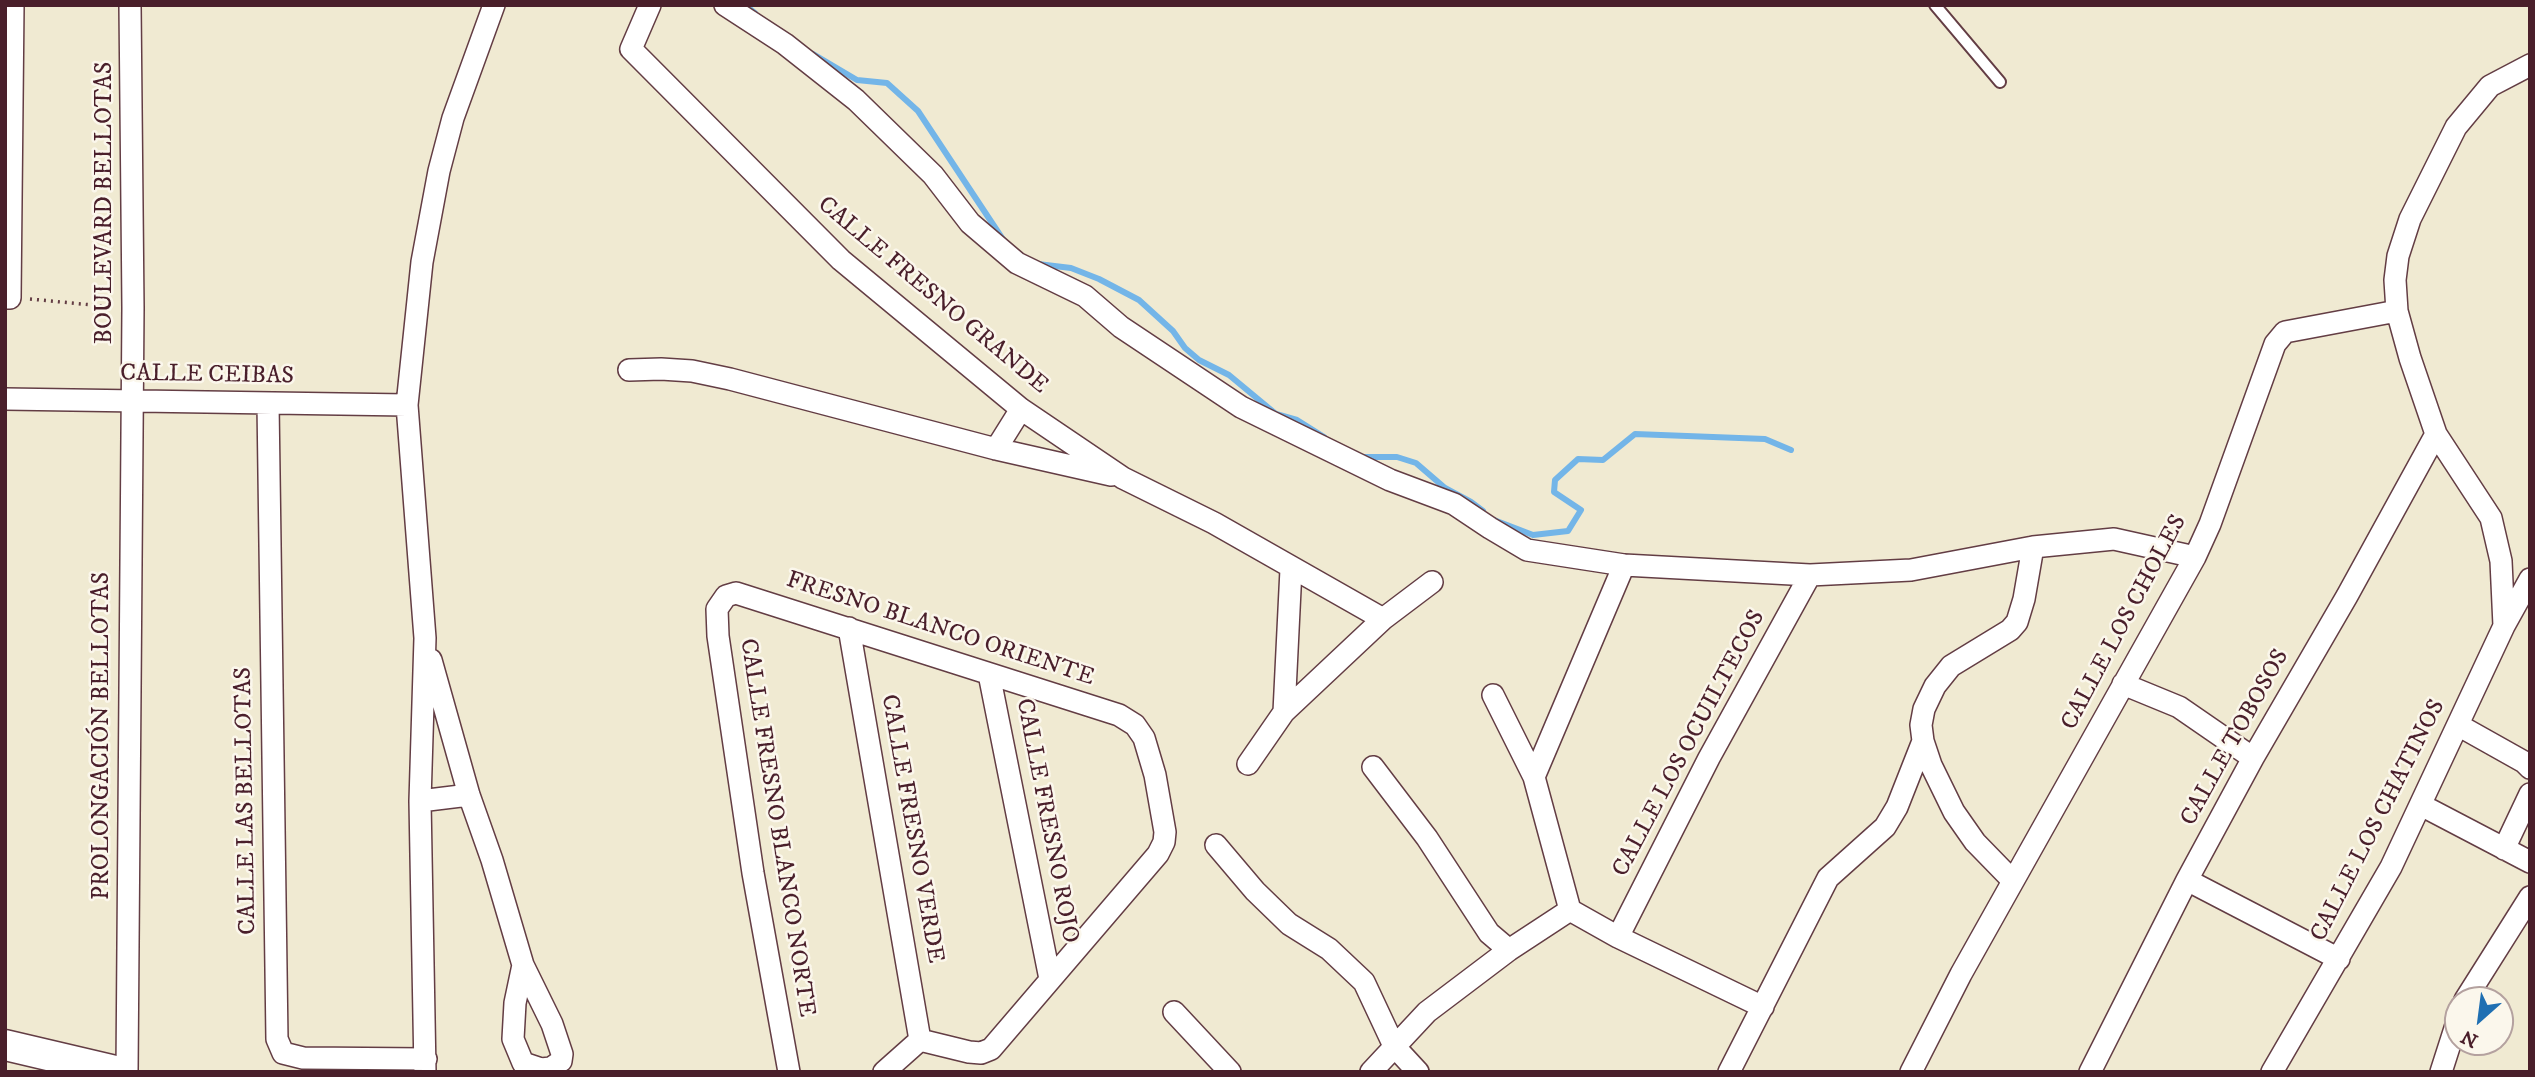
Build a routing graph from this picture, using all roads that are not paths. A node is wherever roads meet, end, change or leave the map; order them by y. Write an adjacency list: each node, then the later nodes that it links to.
1 (13, 5): 9 (street)
2 (130, 5): 13 (street, BOULEVARD BELLOTAS)
3 (494, 5): 15 (street)
4 (650, 5): 16 (street, CALLE FRESNO GRANDE)
5 (725, 5): 22 (street)
6 (1935, 5): 8 (lane)
7 (2530, 65): 10 (street, CALLE LOS CHATINOS)
8 (2000, 82)
9 (8, 298)
10 (2397, 311): 17 (street, CALLE LOS CHATINOS); 21 (street, CALLE LOS CHOLES)
11 (629, 370): 18 (street, CALLE FRESNO GRANDE)
12 (5, 399): 13 (street, CALLE CEIBAS)
13 (132, 401): 14 (street, CALLE CEIBAS); 67 (street, PROLONGACIÓN BELLOTAS)
14 (268, 403): 15 (street, CALLE CEIBAS); 65 (street, CALLE LAS BELLOTAS)
15 (407, 405): 31 (street)
16 (1021, 409): 18 (street); 19 (street, CALLE FRESNO GRANDE)
17 (2436, 434): 29 (street, CALLE LOS CHATINOS); 38 (street, CALLE TOBOSOS)
18 (996, 449): 19 (street, CALLE FRESNO GRANDE)
19 (1123, 478): 23 (street, CALLE FRESNO GRANDE)
20 (2033, 547): 21 (street); 24 (street); 37 (street)
21 (2195, 556): 33 (street, CALLE LOS CHOLES)
22 (1624, 565): 24 (street); 42 (street)
23 (1291, 569): 28 (street, CALLE FRESNO GRANDE); 35 (street)
24 (1810, 575): 54 (street, CALLE LOS OCUILTECOS)
25 (2530, 579): 29 (street, CALLE LOS CHATINOS)
26 (1432, 582): 28 (street)
27 (726, 596): 30 (street, FRESNO BLANCO ORIENTE); 68 (street, CALLE FRESNO BLANCO NORTE)
28 (1383, 619): 35 (street)
29 (2504, 626): 36 (street, CALLE LOS CHATINOS)
30 (849, 628): 32 (street, FRESNO BLANCO ORIENTE); 62 (street, CALLE FRESNO VERDE)
31 (425, 638): 43 (street); 45 (street)
32 (989, 674): 58 (street, CALLE FRESNO ROJO); 58 (street, FRESNO BLANCO ORIENTE)
33 (2123, 684): 38 (street); 51 (street, CALLE LOS CHOLES)
34 (1493, 695): 42 (street)
35 (1284, 712): 39 (street)
36 (2458, 725): 41 (street); 46 (street, CALLE LOS CHATINOS)
37 (1923, 741): 51 (street); 60 (street)
38 (2253, 758): 50 (street, CALLE TOBOSOS)
39 (1248, 764)
40 (1373, 768): 55 (street)
41 (2530, 768)
42 (1534, 777): 53 (street)
43 (469, 794): 45 (street); 57 (street)
44 (2530, 794): 48 (street)
45 (420, 801): 65 (street)
46 (2421, 805): 48 (street); 56 (street, CALLE LOS CHATINOS)
47 (1216, 845): 64 (street)
48 (2504, 849): 49 (street)
49 (2530, 862)
50 (2186, 880): 56 (street); 75 (street, CALLE TOBOSOS)
51 (2014, 881): 74 (street, CALLE LOS CHOLES)
52 (2530, 897): 59 (street)
53 (1570, 910): 54 (street); 55 (street)
54 (1618, 937): 60 (street)
55 (1509, 950): 64 (street)
56 (2339, 959): 76 (street, CALLE LOS CHATINOS)
57 (523, 965)
58 (1050, 979): 62 (street)
59 (2474, 986)
60 (1763, 1007): 73 (street)
61 (1174, 1012): 70 (street)
62 (920, 1040): 69 (street)
63 (5, 1045): 66 (street)
64 (1394, 1046): 71 (street); 72 (street)
65 (426, 1066)
66 (120, 1072)
67 (127, 1072)
68 (789, 1072)
69 (884, 1072)
70 (1230, 1072)
71 (1371, 1072)
72 (1418, 1072)
73 (1729, 1072)
74 (1911, 1072)
75 (2090, 1072)
76 (2272, 1072)

